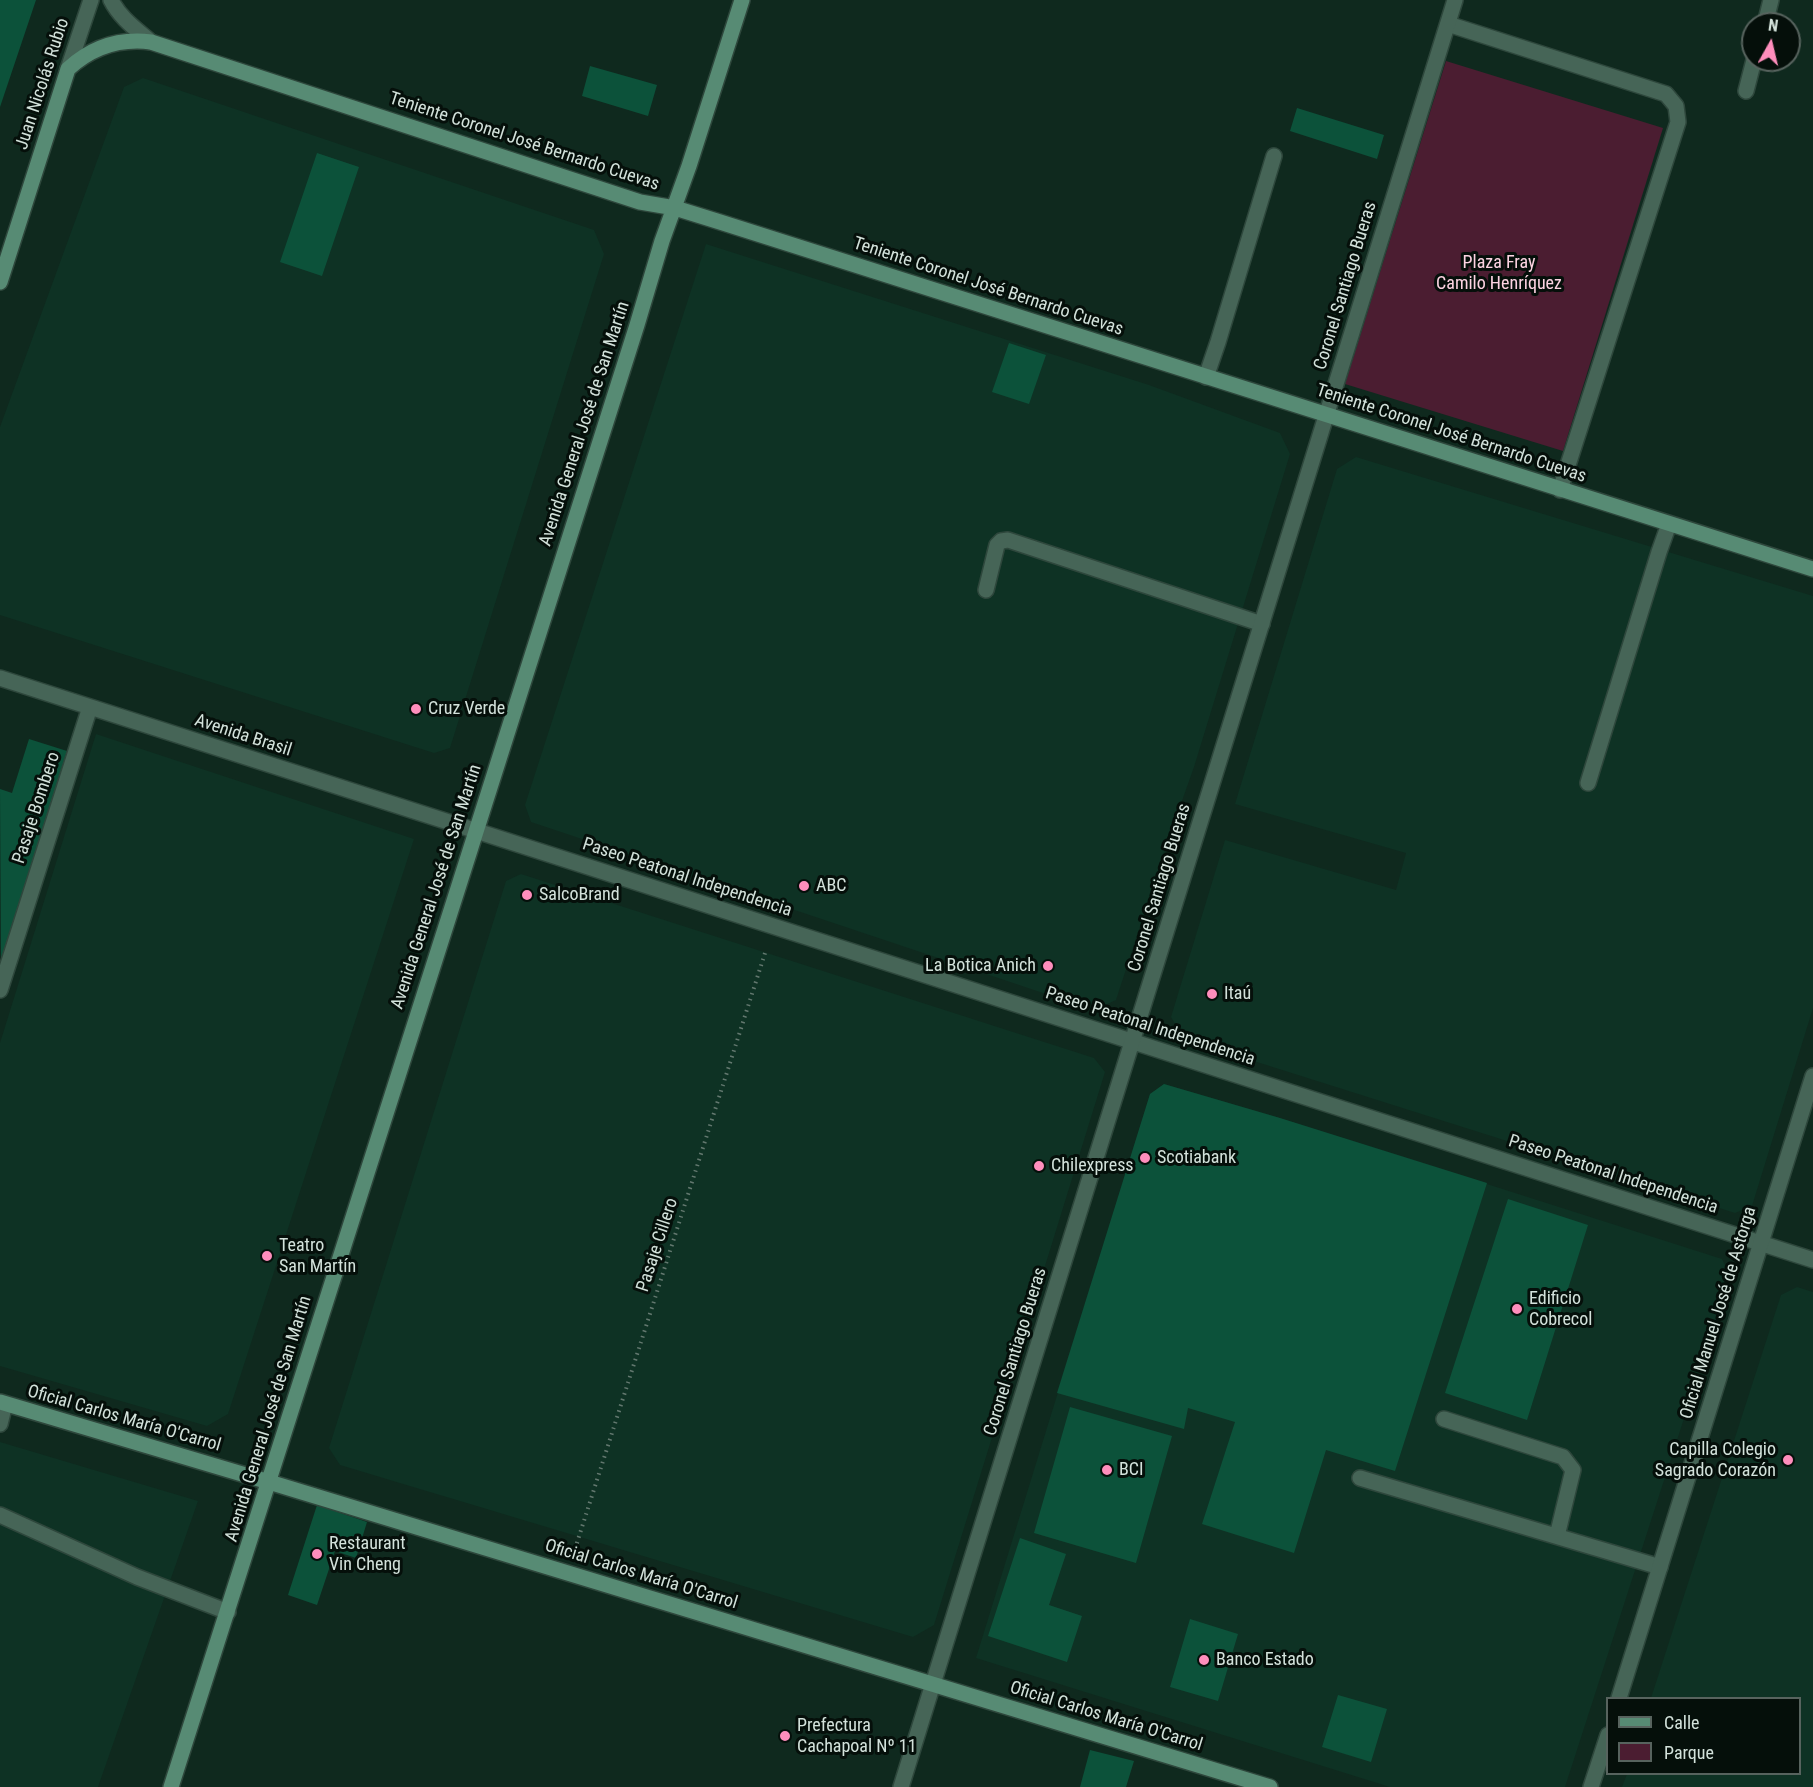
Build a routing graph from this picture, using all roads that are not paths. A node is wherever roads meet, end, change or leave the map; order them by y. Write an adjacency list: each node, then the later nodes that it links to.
1 (91, 0): 7 (street, Juan Nicolás Rubio)
2 (111, 0): 6 (street, Teniente Coronel José Bernardo Cuevas)
3 (742, 0): 11 (main road, Avenida General José de San Martín)
4 (1455, 0): 5 (street, Coronel Santiago Bueras)
5 (1448, 24): 14 (street, Coronel Santiago Bueras); 15 (street)
6 (151, 42): 7 (main road, Teniente Coronel José Bernardo Cuevas); 11 (main road, Teniente Coronel José Bernardo Cuevas)
7 (68, 69): 12 (main road, Juan Nicolás Rubio)
8 (1751, 72): 9 (street)
9 (1746, 91)
10 (1274, 156): 13 (street)
11 (675, 208): 13 (main road, Teniente Coronel José Bernardo Cuevas); 23 (main road, Avenida General José de San Martín)
12 (0, 282)
13 (1206, 377): 14 (main road, Teniente Coronel José Bernardo Cuevas)
14 (1326, 416): 15 (main road, Teniente Coronel José Bernardo Cuevas); 19 (street, Coronel Santiago Bueras)
15 (1560, 490): 16 (main road, Teniente Coronel José Bernardo Cuevas)
16 (1669, 525): 17 (main road, Teniente Coronel José Bernardo Cuevas); 22 (street)
17 (1813, 569)
18 (986, 590): 19 (street)
19 (1262, 624): 25 (street, Coronel Santiago Bueras)
20 (0, 678): 21 (street, Avenida Brasil)
21 (90, 707): 23 (street, Avenida Brasil); 24 (street, Pasaje Bombero)
22 (1588, 783)
23 (475, 830): 25 (street, Paseo Peatonal Independencia); 33 (main road, Avenida General José de San Martín)
24 (0, 990)
25 (1132, 1041): 27 (street, Paseo Peatonal Independencia); 38 (street, Coronel Santiago Bueras)
26 (1813, 1076): 27 (street, Oficial Manuel José de Astorga)
27 (1761, 1243): 28 (street, Paseo Peatonal Independencia); 36 (street, Oficial Manuel José de Astorga)
28 (1813, 1260)
29 (3, 1403): 31 (street); 33 (main road, Oficial Carlos María O'Carrol)
30 (1444, 1419): 35 (street)
31 (0, 1424)
32 (1360, 1478): 35 (street)
33 (269, 1482): 37 (main road, Avenida General José de San Martín); 38 (main road, Oficial Carlos María O'Carrol)
34 (0, 1515): 37 (street)
35 (1557, 1536): 36 (street)
36 (1660, 1567): 39 (street, Oficial Manuel José de Astorga)
37 (228, 1611): 41 (main road, Avenida General José de San Martín)
38 (933, 1684): 42 (street, Coronel Santiago Bueras); 43 (main road, Oficial Carlos María O'Carrol)
39 (1619, 1697)
40 (1606, 1741): 44 (street)
41 (171, 1787)
42 (901, 1787)
43 (1270, 1787)
44 (1591, 1787)

